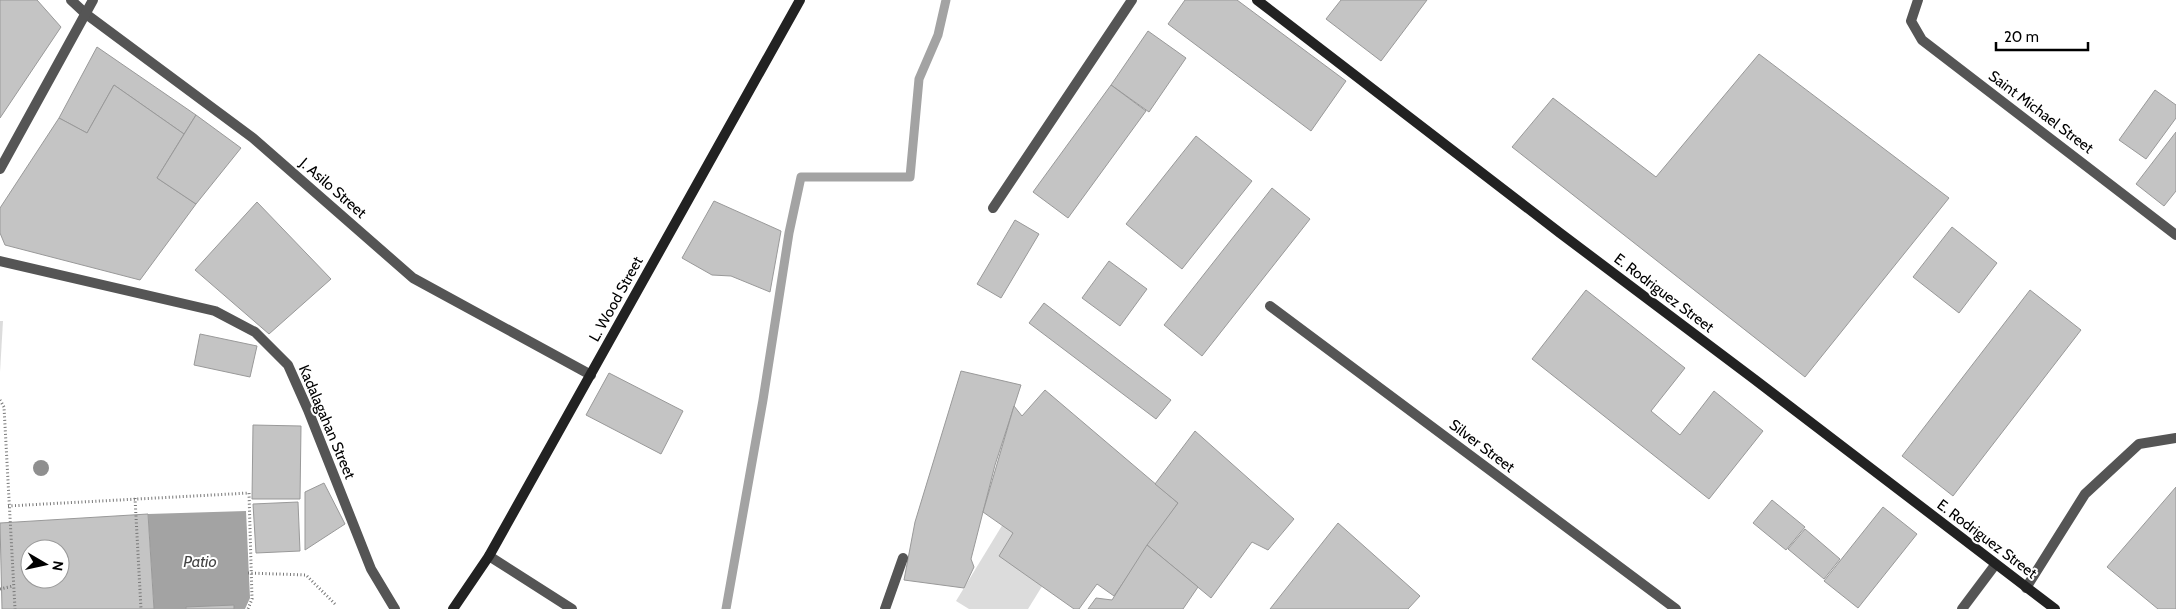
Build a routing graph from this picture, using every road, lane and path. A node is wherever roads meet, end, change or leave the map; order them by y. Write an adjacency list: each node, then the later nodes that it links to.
1 (71, 0): 7 (street, J. Asilo Street)
2 (93, 0): 7 (street)
3 (800, 0): 13 (street, L. Wood Street)
4 (1132, 0): 9 (street)
5 (1257, 0): 20 (street, E. Rodriguez Street)
6 (1918, 0): 10 (street, Saint Michael Street)
7 (86, 14): 8 (street); 13 (street, J. Asilo Street)
8 (0, 169)
9 (993, 208)
10 (2176, 235)
11 (0, 261): 29 (street, Kadalagahan Street)
12 (1270, 306): 33 (street, Silver Street)
13 (591, 375): 18 (street, L. Wood Street)
14 (0, 400): 17 (path)
15 (2176, 438): 23 (street)
16 (135, 498): 17 (path); 21 (path); 27 (path)
17 (8, 506): 22 (path)
18 (489, 556): 30 (street, L. Wood Street); 31 (street)
19 (903, 558): 32 (street)
20 (1995, 565): 23 (street, E. Rodriguez Street); 34 (street)
21 (250, 573): 25 (path); 28 (path)
22 (13, 586): 24 (path); 26 (path)
23 (2026, 588): 35 (street, E. Rodriguez Street)
24 (0, 589)
25 (335, 604)
26 (15, 609)
27 (142, 609)
28 (248, 609)
29 (395, 609)
30 (453, 609)
31 (572, 609)
32 (884, 609)
33 (1676, 609)
34 (1962, 609)
35 (2055, 609)

